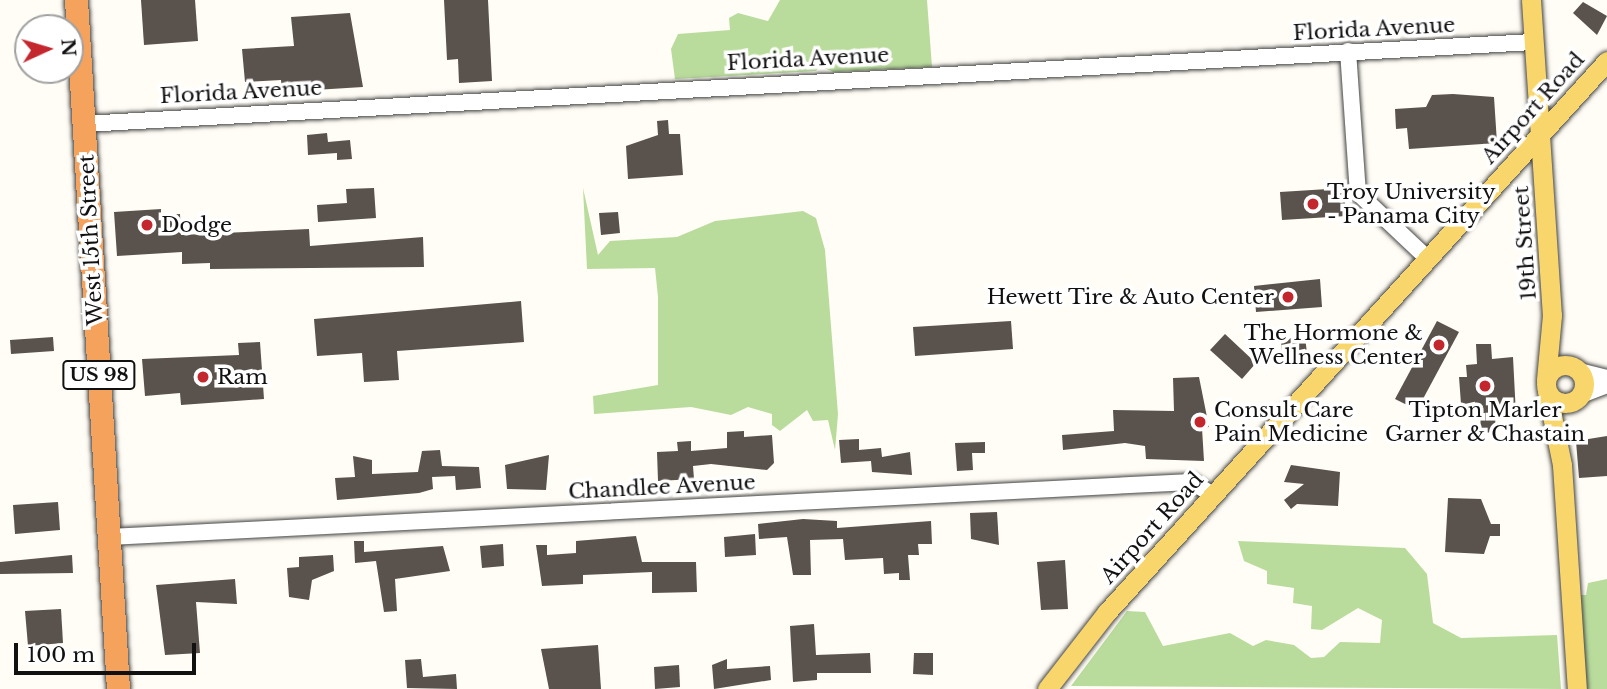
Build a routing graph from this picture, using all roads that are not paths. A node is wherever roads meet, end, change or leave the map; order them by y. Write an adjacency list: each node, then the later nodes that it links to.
1 (76, 0): 6 (highway, West 15th Street / US 98)
2 (1531, 0): 3 (main road, 19th Street)
3 (1534, 42): 4 (street, Florida Avenue); 7 (main road, 19th Street)
4 (1348, 51): 6 (street, Florida Avenue); 8 (street)
5 (1607, 61): 7 (main road, Airport Road)
6 (84, 124): 17 (highway, West 15th Street / US 98)
7 (1540, 134): 8 (main road, Airport Road); 9 (main road, 19th Street)
8 (1427, 258): 16 (main road, Airport Road)
9 (1552, 315): 10 (main road, 19th Street); 12 (main road, 19th Street)
10 (1575, 368): 11 (street); 12 (main road); 14 (main road, 19th Street)
11 (1607, 378)
12 (1547, 385): 14 (main road); 15 (main road, 19th Street)
13 (1607, 385): 14 (street)
14 (1578, 398): 15 (main road, 19th Street)
15 (1562, 465): 20 (main road, 19th Street)
16 (1213, 495): 17 (street, Chandlee Avenue); 19 (main road, Airport Road)
17 (109, 537): 18 (highway, West 15th Street / US 98)
18 (118, 689)
19 (1046, 689)
20 (1577, 689)

